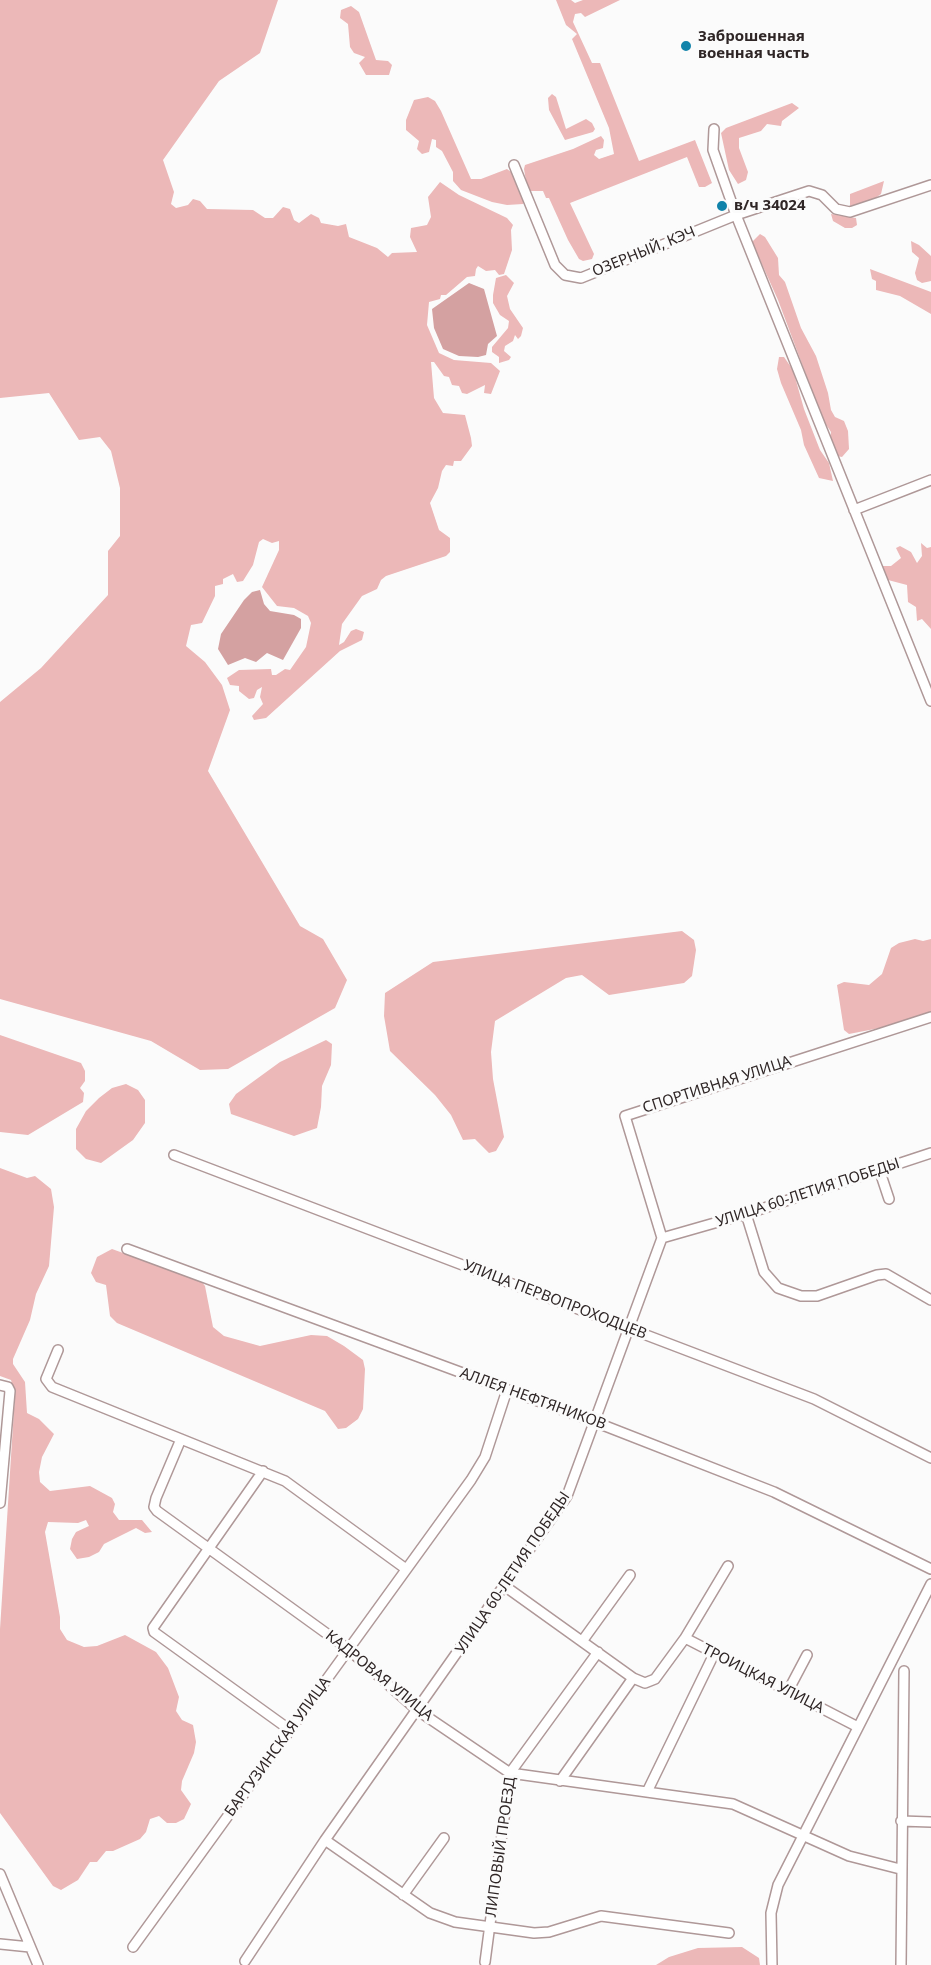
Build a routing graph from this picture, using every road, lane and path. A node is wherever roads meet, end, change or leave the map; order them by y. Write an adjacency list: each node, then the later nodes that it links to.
1 (714, 129): 4 (street)
2 (514, 165): 4 (street, ОЗЕРНЫЙ, КЭЧ)
3 (931, 185): 4 (street, ОЗЕРНЫЙ, КЭЧ)
4 (736, 215): 6 (street)
5 (931, 480): 6 (street)
6 (854, 510): 7 (street)
7 (931, 701)
8 (931, 1017): 14 (street, СПОРТИВНАЯ УЛИЦА)
9 (931, 1153): 11 (street, УЛИЦА 60-ЛЕТИЯ ПОБЕДЫ)
10 (174, 1155): 17 (street, УЛИЦА ПЕРВОПРОХОДЦЕВ)
11 (879, 1169): 12 (street); 13 (street, УЛИЦА 60-ЛЕТИЯ ПОБЕДЫ)
12 (889, 1199)
13 (746, 1214): 14 (street, УЛИЦА 60-ЛЕТИЯ ПОБЕДЫ); 16 (street)
14 (662, 1238): 17 (street, УЛИЦА 60-ЛЕТИЯ ПОБЕДЫ)
15 (127, 1249): 20 (street, АЛЛЕЯ НЕФТЯНИКОВ)
16 (931, 1300)
17 (629, 1328): 21 (street, УЛИЦА 60-ЛЕТИЯ ПОБЕДЫ); 23 (street, УЛИЦА ПЕРВОПРОХОДЦЕВ)
18 (58, 1350): 22 (street)
19 (0, 1385): 25 (street)
20 (507, 1390): 21 (street, АЛЛЕЯ НЕФТЯНИКОВ); 28 (street, БАРГУЗИНСКАЯ УЛИЦА)
21 (595, 1422): 29 (street, АЛЛЕЯ НЕФТЯНИКОВ); 32 (street, УЛИЦА 60-ЛЕТИЯ ПОБЕДЫ)
22 (181, 1439): 24 (street); 26 (street, КАДРОВАЯ УЛИЦА)
23 (931, 1458)
24 (263, 1471): 26 (street); 28 (street)
25 (0, 1503)
26 (209, 1547): 35 (street, КАДРОВАЯ УЛИЦА); 44 (street)
27 (728, 1566): 33 (street)
28 (406, 1569): 35 (street, БАРГУЗИНСКАЯ УЛИЦА)
29 (931, 1569)
30 (630, 1575): 34 (street)
31 (931, 1584): 43 (street)
32 (506, 1587): 34 (street); 42 (street, УЛИЦА 60-ЛЕТИЯ ПОБЕДЫ)
33 (685, 1638): 37 (street, ТРОИЦКАЯ УЛИЦА); 40 (street, ТРОИЦКАЯ УЛИЦА)
34 (583, 1640): 36 (street)
35 (348, 1648): 42 (street, КАДРОВАЯ УЛИЦА); 44 (street, БАРГУЗИНСКАЯ УЛИЦА)
36 (598, 1652): 40 (street); 45 (street, ЛИПОВЫЙ ПРОЕЗД)
37 (714, 1654): 41 (street, ТРОИЦКАЯ УЛИЦА); 47 (street)
38 (807, 1655): 41 (street)
39 (904, 1671): 48 (street)
40 (633, 1678): 46 (street)
41 (788, 1691): 43 (street, ТРОИЦКАЯ УЛИЦА)
42 (417, 1710): 45 (street, КАДРОВАЯ УЛИЦА); 52 (street, УЛИЦА 60-ЛЕТИЯ ПОБЕДЫ)
43 (856, 1726): 50 (street)
44 (290, 1730): 60 (street, БАРГУЗИНСКАЯ УЛИЦА)
45 (510, 1773): 46 (street, КАДРОВАЯ УЛИЦА); 56 (street, ЛИПОВЫЙ ПРОЕЗД)
46 (560, 1781): 47 (street, КАДРОВАЯ УЛИЦА)
47 (647, 1792): 50 (street, КАДРОВАЯ УЛИЦА)
48 (901, 1821): 49 (street); 53 (street)
49 (931, 1822)
50 (802, 1836): 53 (street, КАДРОВАЯ УЛИЦА); 64 (street)
51 (444, 1838): 55 (street)
52 (325, 1840): 55 (street); 61 (street, УЛИЦА 60-ЛЕТИЯ ПОБЕДЫ)
53 (900, 1869): 65 (street)
54 (0, 1874): 59 (street)
55 (403, 1895): 56 (street)
56 (489, 1926): 57 (street); 62 (street, ЛИПОВЫЙ ПРОЕЗД)
57 (729, 1933)
58 (0, 1944): 59 (street)
59 (30, 1947): 63 (street)
60 (133, 1947)
61 (244, 1961)
62 (485, 1962)
63 (38, 1965)
64 (772, 1965)
65 (901, 1965)

